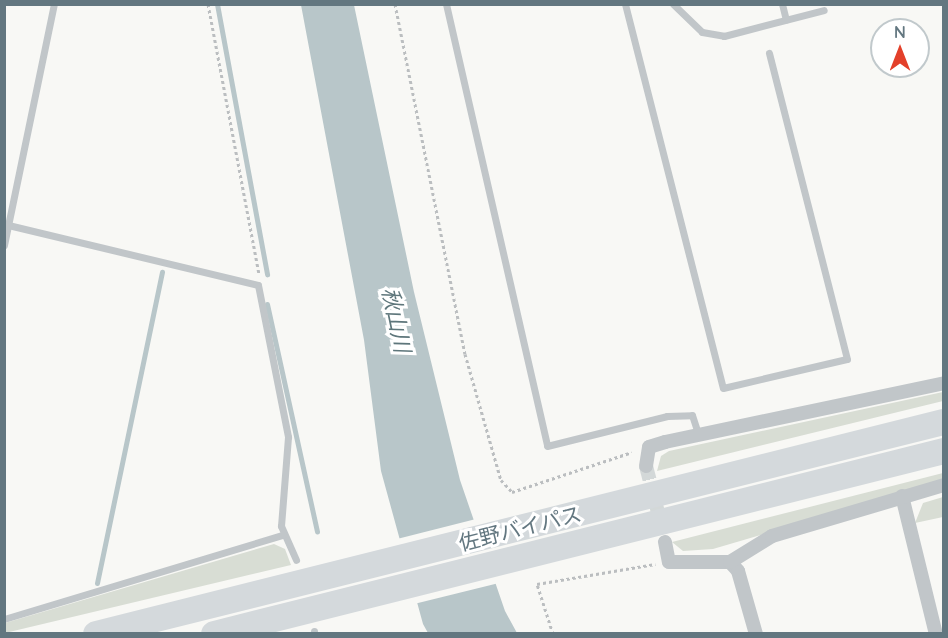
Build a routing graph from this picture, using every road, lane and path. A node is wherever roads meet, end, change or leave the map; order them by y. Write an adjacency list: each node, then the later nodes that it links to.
1 (54, 4): 11 (lane)
2 (208, 4): 13 (path)
3 (394, 4): 17 (path)
4 (446, 4): 16 (lane)
5 (625, 4): 10 (lane)
6 (674, 4): 9 (lane)
7 (782, 4): 9 (lane)
8 (824, 10): 9 (lane)
9 (786, 20)
10 (770, 53)
11 (7, 224): 12 (lane); 13 (lane)
12 (4, 245)
13 (258, 285): 22 (lane)
14 (944, 383): 16 (street)
15 (944, 422): 28 (highway, 佐野バイパス)
16 (698, 434): 17 (street)
17 (647, 451): 19 (street)
18 (944, 451): 29 (highway, 佐野バイパス)
19 (645, 466)
20 (944, 485): 21 (street)
21 (902, 496): 26 (street); 32 (street)
22 (283, 535): 24 (lane); 27 (lane)
23 (665, 542): 25 (street)
24 (296, 560)
25 (669, 561): 26 (street); 30 (path)
26 (730, 561): 31 (street)
27 (4, 619)
28 (96, 633)
29 (214, 633)
30 (554, 633)
31 (756, 633)
32 (936, 633)

